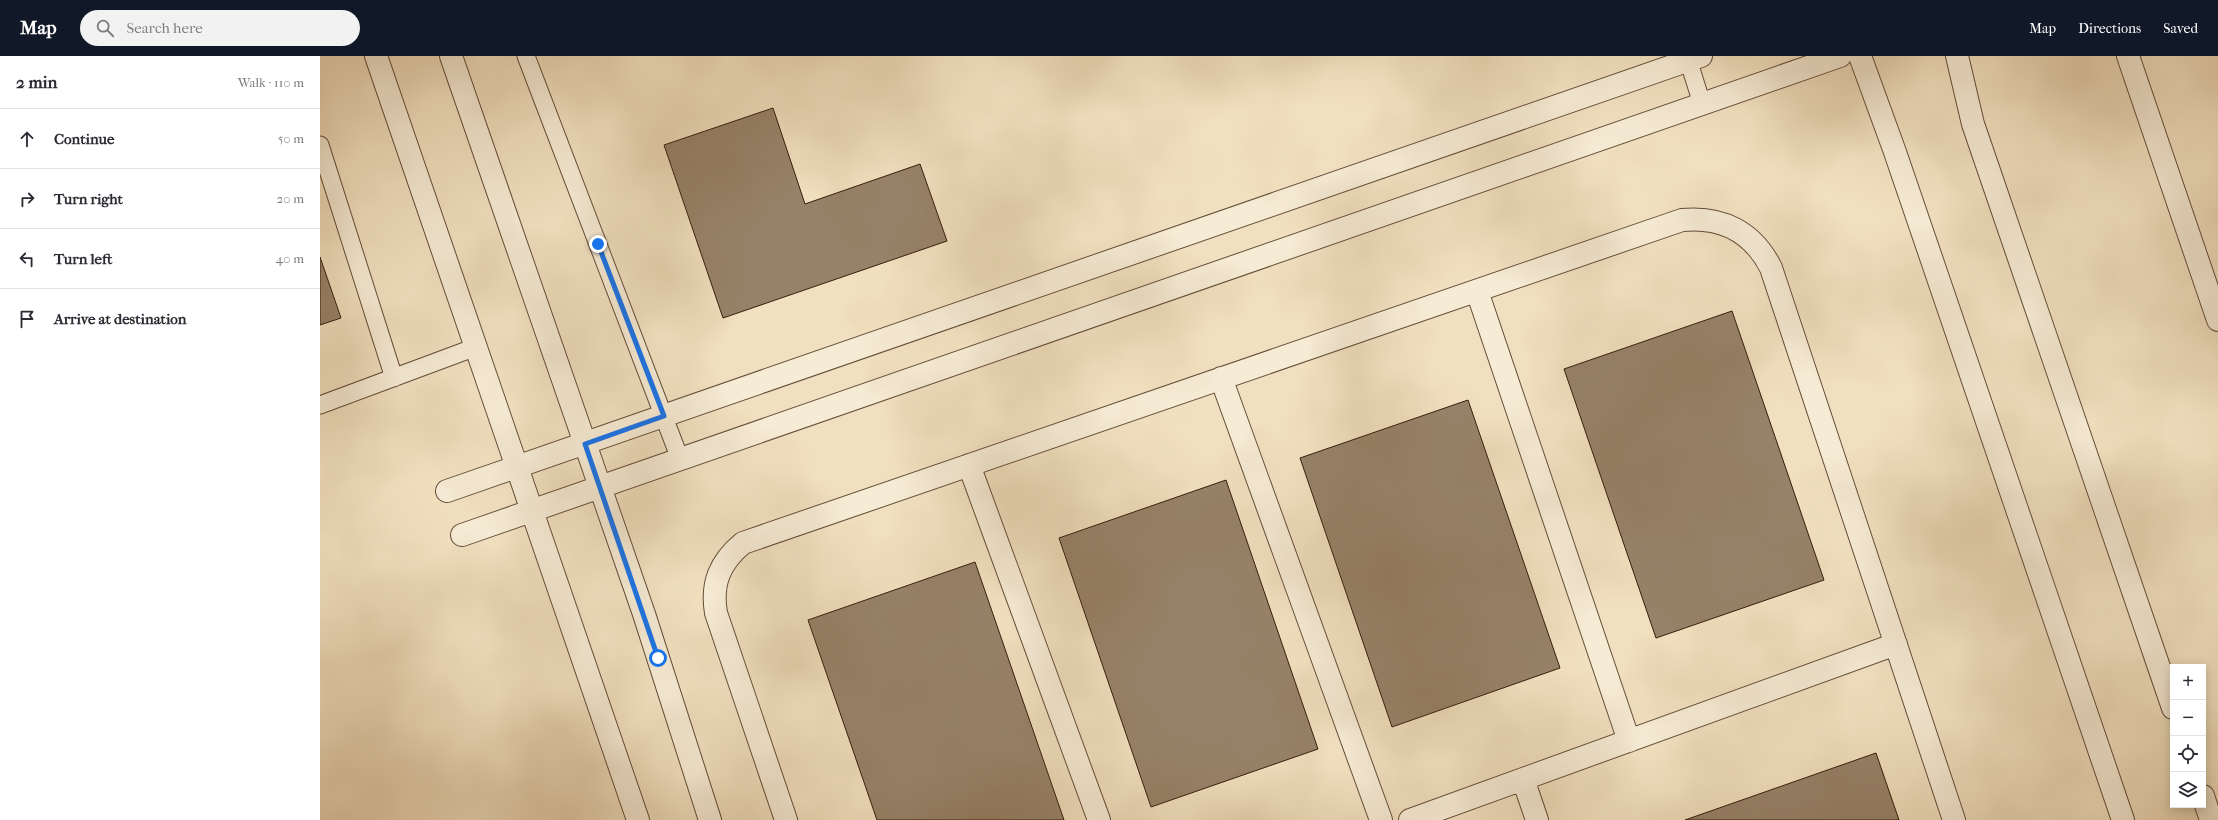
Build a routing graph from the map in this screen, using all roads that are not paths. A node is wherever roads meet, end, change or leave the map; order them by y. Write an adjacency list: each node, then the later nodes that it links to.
1 (376, 56): 13 (street)
2 (451, 56): 18 (street)
3 (526, 56): 17 (lane)
4 (1840, 56): 9 (street)
5 (1860, 56): 39 (street)
6 (1957, 56): 27 (street)
7 (2128, 56): 12 (street)
8 (1692, 57): 9 (lane); 17 (street)
9 (1702, 104): 19 (street)
10 (320, 145): 14 (lane)
11 (1477, 291): 15 (street); 26 (street); 28 (street)
12 (2218, 320)
13 (476, 347): 14 (lane); 21 (street)
14 (394, 378): 16 (lane)
15 (1221, 378): 20 (street); 35 (street)
16 (320, 405)
17 (664, 416): 18 (street); 19 (lane)
18 (585, 444): 21 (street); 22 (street)
19 (680, 459): 22 (street)
20 (969, 465): 33 (street); 34 (street)
21 (518, 467): 23 (street); 24 (street)
22 (600, 487): 24 (street); 32 (street)
23 (447, 491)
24 (533, 510): 25 (street); 31 (street)
25 (462, 535)
26 (1896, 644): 28 (street); 38 (street)
27 (2170, 700)
28 (1629, 741): 29 (street)
29 (1523, 779): 36 (street); 37 (street)
30 (2206, 805): 40 (street)
31 (638, 820)
32 (710, 820)
33 (786, 820)
34 (1099, 820)
35 (1381, 820)
36 (1410, 820)
37 (1537, 820)
38 (1954, 820)
39 (2123, 820)
40 (2211, 820)

